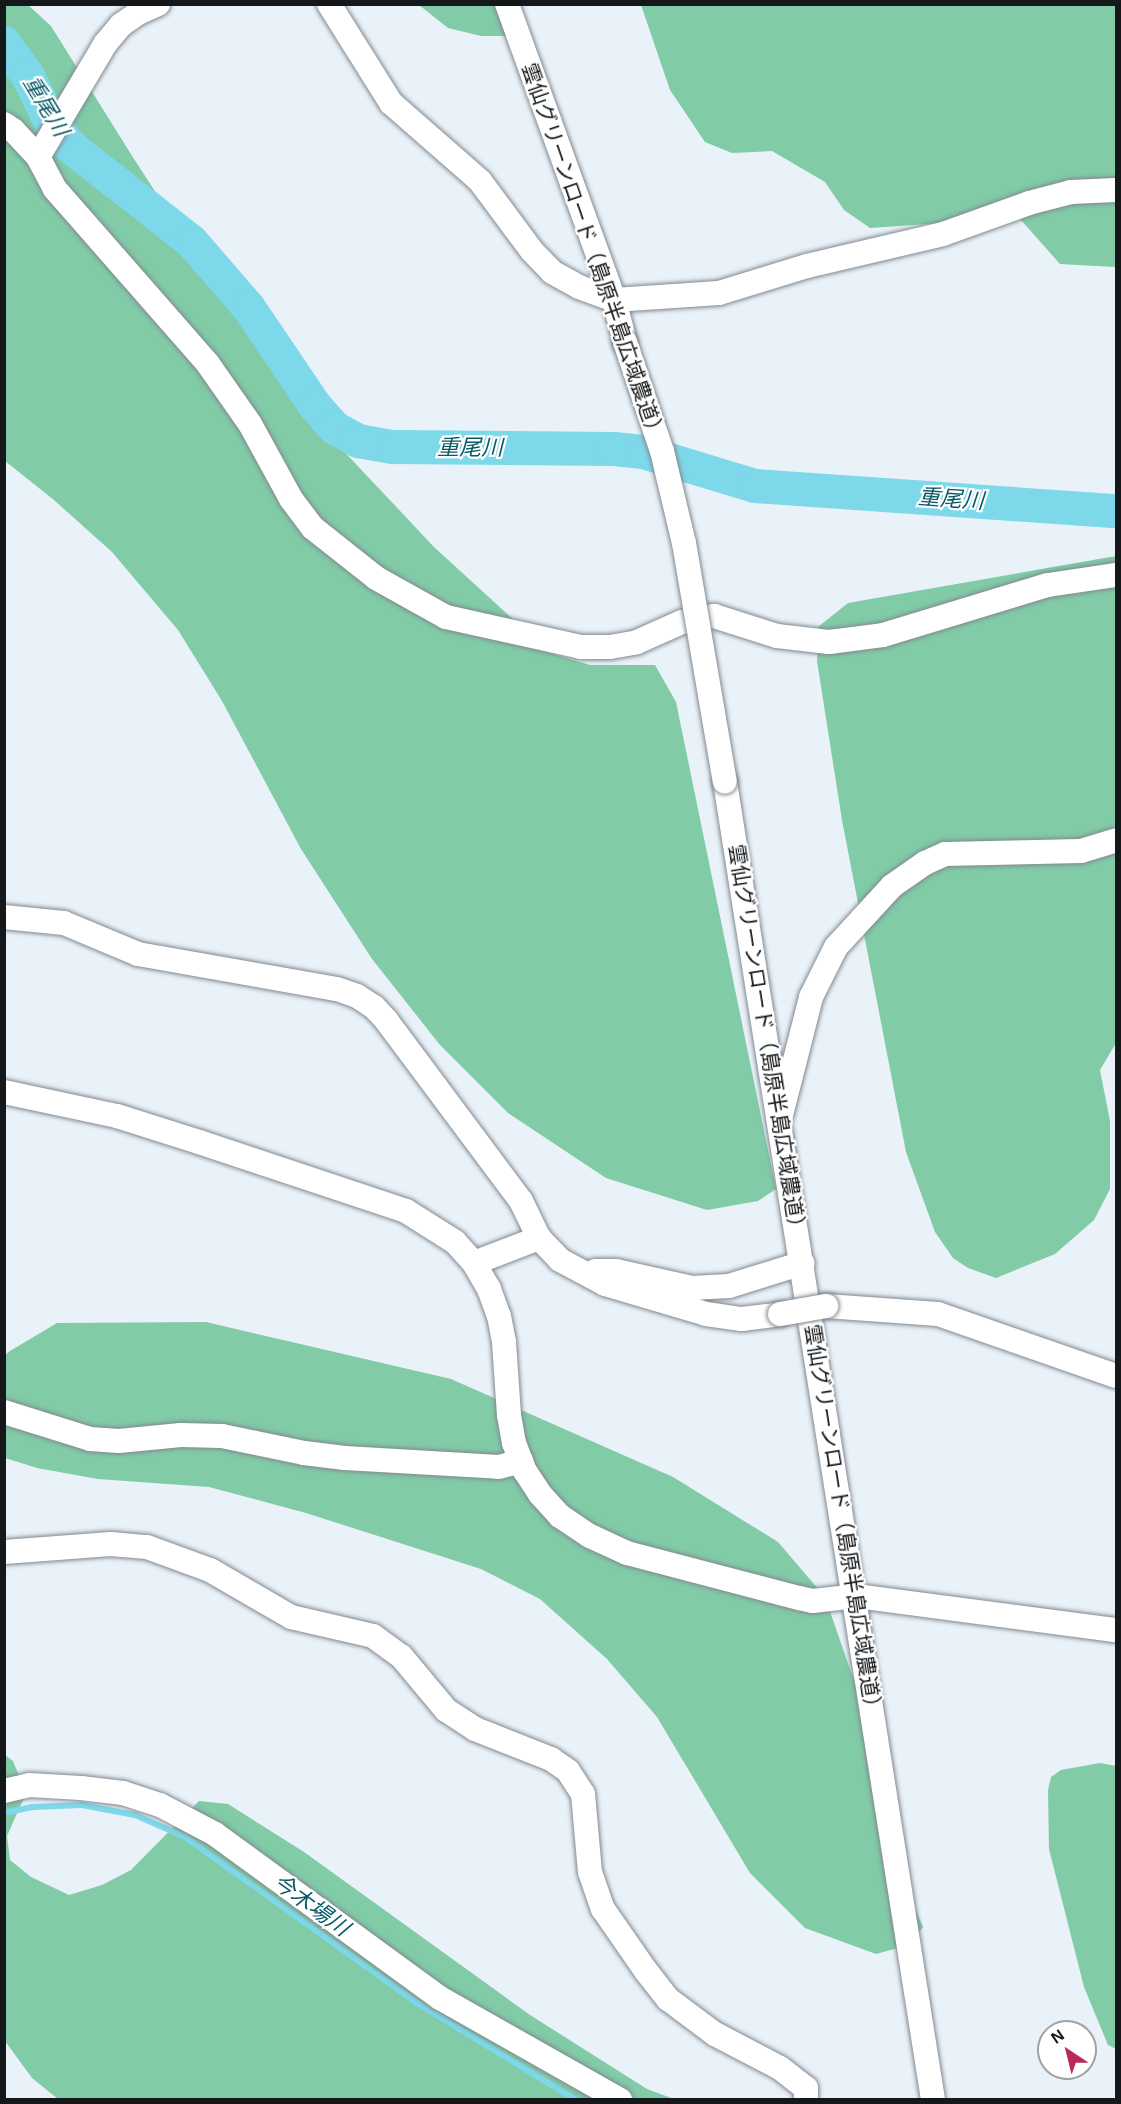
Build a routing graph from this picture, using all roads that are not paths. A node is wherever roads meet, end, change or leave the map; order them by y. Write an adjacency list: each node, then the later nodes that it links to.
1 (158, 4): 6 (street)
2 (329, 4): 8 (street)
3 (507, 4): 8 (street, 雲仙グリーンロード（島原半島広域農道）)
4 (4, 124): 6 (street)
5 (4, 146): 6 (street)
6 (38, 157): 9 (street)
7 (1116, 190): 8 (street)
8 (614, 300): 13 (street, 雲仙グリーンロード（島原半島広域農道）, bridge)
9 (1116, 575)
10 (1116, 840): 13 (street)
11 (4, 917): 14 (street)
12 (4, 1092): 15 (street)
13 (778, 1124): 16 (street, 雲仙グリーンロード（島原半島広域農道）)
14 (540, 1238): 15 (street); 17 (street)
15 (474, 1263): 20 (street)
16 (802, 1263): 17 (street); 22 (street, 雲仙グリーンロード（島原半島広域農道）)
17 (584, 1273): 18 (street, bridge)
18 (1116, 1376)
19 (4, 1412): 20 (street)
20 (521, 1461): 22 (street)
21 (4, 1552): 26 (street)
22 (856, 1596): 23 (street); 27 (street, 雲仙グリーンロード（島原半島広域農道）)
23 (1116, 1630)
24 (4, 1791): 25 (street)
25 (620, 2100)
26 (806, 2100)
27 (933, 2100)

